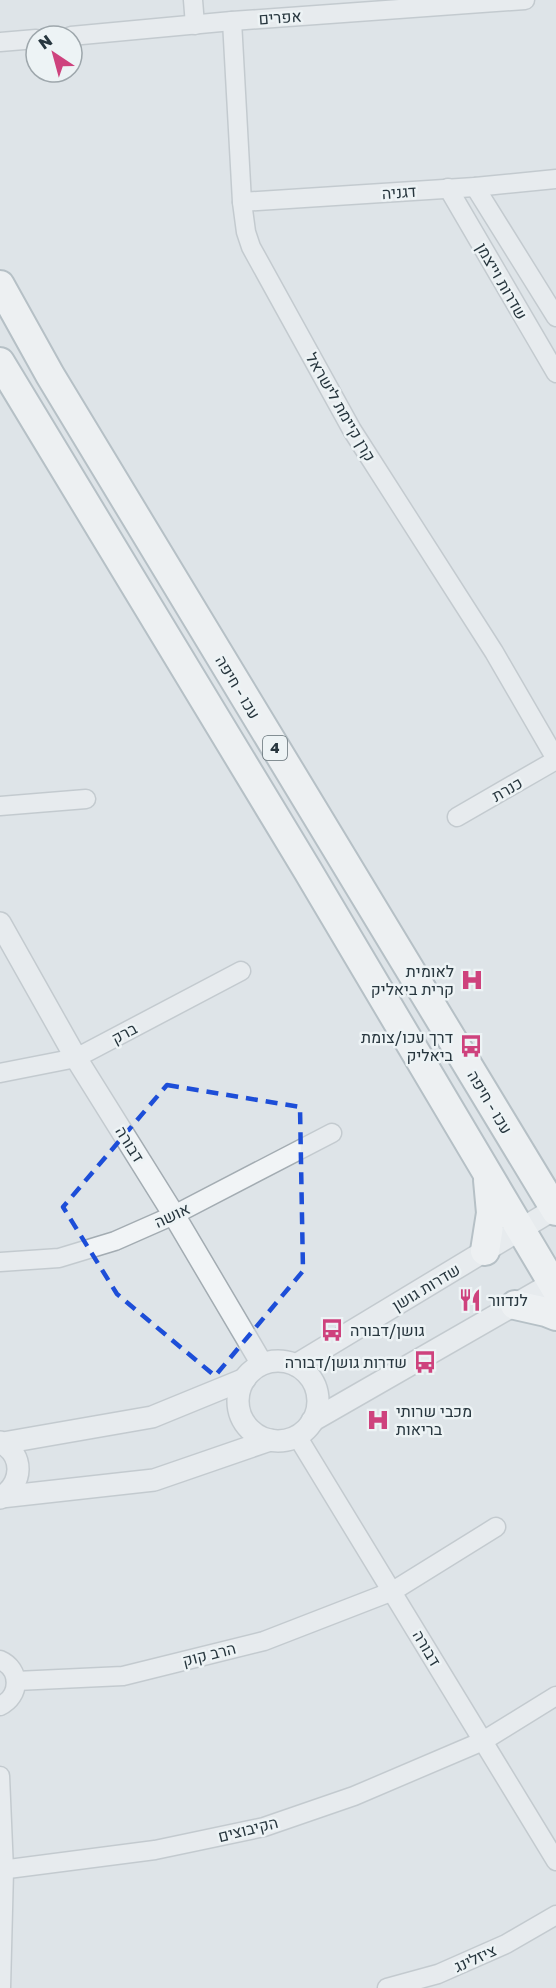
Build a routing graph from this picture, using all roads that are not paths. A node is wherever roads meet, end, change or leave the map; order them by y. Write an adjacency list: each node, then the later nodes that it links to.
1 (193, 0): 5 (street)
2 (525, 0): 3 (street, אפרים)
3 (488, 2): 4 (street, אפרים)
4 (232, 21): 5 (street, אפרים); 12 (street, קרן קיימת לישראל)
5 (195, 25): 6 (street, אפרים)
6 (84, 35)
7 (24, 40): 8 (street)
8 (0, 42)
9 (556, 179): 10 (street, דגניה)
10 (475, 187): 11 (street, דגניה); 14 (street, שדרות וייצמן)
11 (448, 188): 12 (street, דגניה); 16 (street, שדרות וייצמן)
12 (242, 202): 17 (street, קרן קיימת לישראל)
13 (0, 285): 27 (highway, עכו - חיפה / 4)
14 (556, 316)
15 (0, 362): 26 (highway, 4)
16 (556, 374)
17 (556, 759): 20 (street, כנרת)
18 (86, 799): 19 (street)
19 (0, 806)
20 (458, 818)
21 (0, 923): 23 (street, דבורה)
22 (241, 970): 23 (street, ברק)
23 (76, 1058): 24 (street, ברק); 28 (street, דבורה)
24 (0, 1073)
25 (332, 1132): 28 (street, אושה)
26 (487, 1175): 29 (highway, 4); 30 (highway)
27 (556, 1203): 29 (street, שדרות גושן)
28 (174, 1215): 31 (street, אושה); 35 (street, דבורה)
29 (520, 1230): 30 (street, שדרות גושן); 32 (highway, 4)
30 (485, 1251): 36 (street, שדרות גושן)
31 (0, 1262)
32 (555, 1285): 33 (street)
33 (515, 1305): 34 (highway); 38 (street)
34 (556, 1316)
35 (262, 1364): 36 (street); 37 (street)
36 (296, 1365): 38 (street)
37 (245, 1379): 39 (street); 40 (street)
38 (304, 1429): 39 (street); 43 (street, דבורה)
39 (270, 1440): 41 (street)
40 (1, 1443): 41 (street)
41 (1, 1498)
42 (496, 1527): 43 (street, הרב קוק)
43 (393, 1592): 45 (street, הרב קוק); 48 (street, דבורה)
44 (0, 1660): 45 (street)
45 (16, 1681): 47 (street)
46 (556, 1696): 48 (street, הקיבוצים)
47 (0, 1706)
48 (483, 1741): 50 (street, דבורה); 51 (street, הקיבוצים)
49 (0, 1776): 51 (street)
50 (556, 1861)
51 (2, 1870): 53 (street)
52 (556, 1915): 54 (street, ציזלינג)
53 (2, 1988)
54 (387, 1988)

